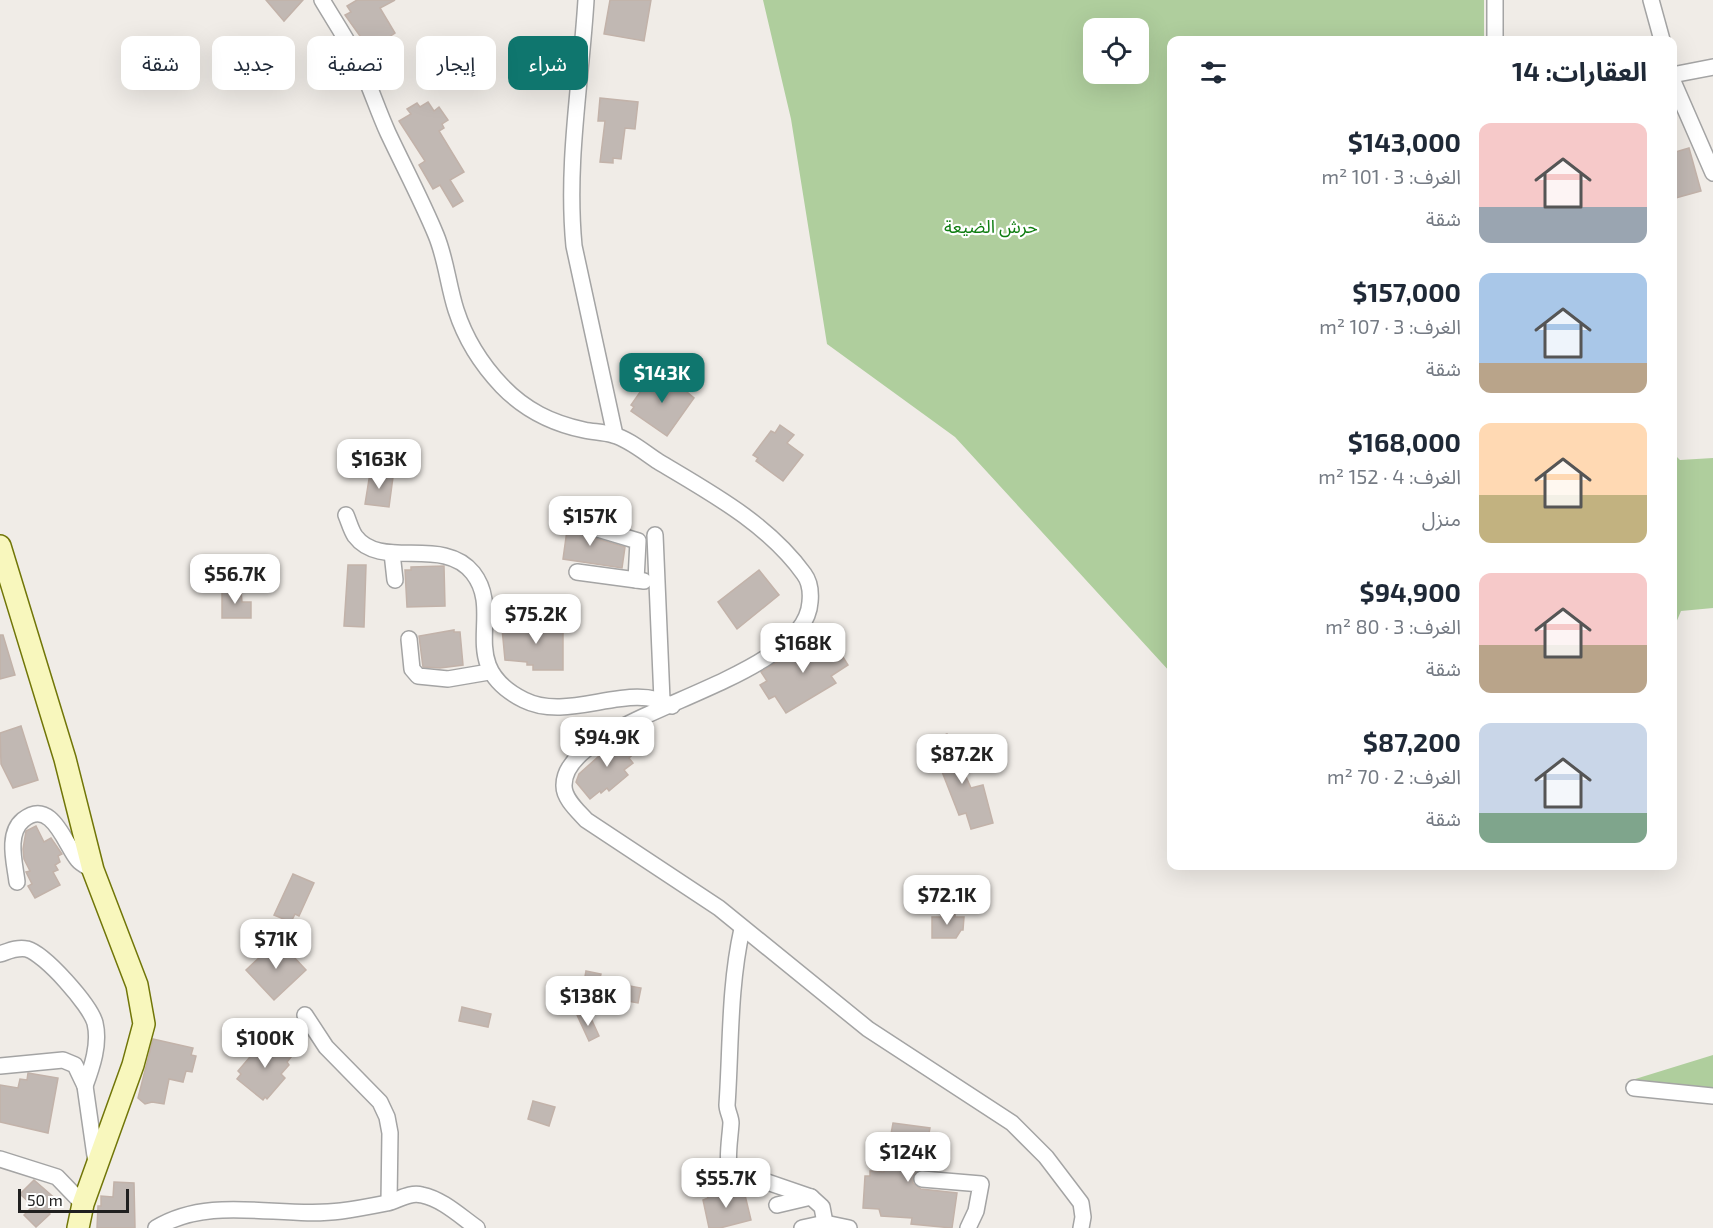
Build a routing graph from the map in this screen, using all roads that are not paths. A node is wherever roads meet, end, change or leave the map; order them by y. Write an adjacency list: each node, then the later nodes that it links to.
1 (322, 0): 11 (street)
2 (586, 0): 11 (street)
3 (1496, 0): 5 (street)
4 (1651, 0): 6 (street)
5 (1495, 36)
6 (1661, 36)
7 (1713, 67): 8 (street)
8 (1677, 74)
9 (1677, 90): 10 (street)
10 (1713, 173)
11 (615, 435): 23 (street)
12 (346, 515): 16 (street)
13 (591, 527): 19 (street)
14 (655, 535): 20 (street)
15 (0, 546): 24 (street)
16 (392, 553): 18 (street); 22 (street)
17 (577, 572): 19 (street)
18 (395, 580)
19 (636, 580): 20 (street)
20 (656, 583): 23 (street)
21 (409, 639): 22 (street)
22 (489, 672): 23 (street)
23 (667, 703): 26 (street)
24 (93, 870): 25 (street); 34 (street)
25 (17, 882)
26 (742, 929): 36 (street); 47 (street)
27 (0, 954): 30 (street)
28 (305, 1015): 37 (street)
29 (0, 1065): 30 (street)
30 (85, 1086): 34 (street)
31 (1634, 1088): 32 (street)
32 (1713, 1096)
33 (0, 1159): 38 (street)
34 (97, 1166): 38 (street)
35 (922, 1179): 46 (street)
36 (811, 1197): 39 (street); 40 (street)
37 (388, 1202): 42 (street); 43 (street)
38 (83, 1204): 41 (street)
39 (777, 1205)
40 (825, 1223): 44 (street); 45 (street)
41 (78, 1228)
42 (156, 1228)
43 (477, 1228)
44 (802, 1228)
45 (849, 1228)
46 (968, 1228)
47 (1081, 1228)

